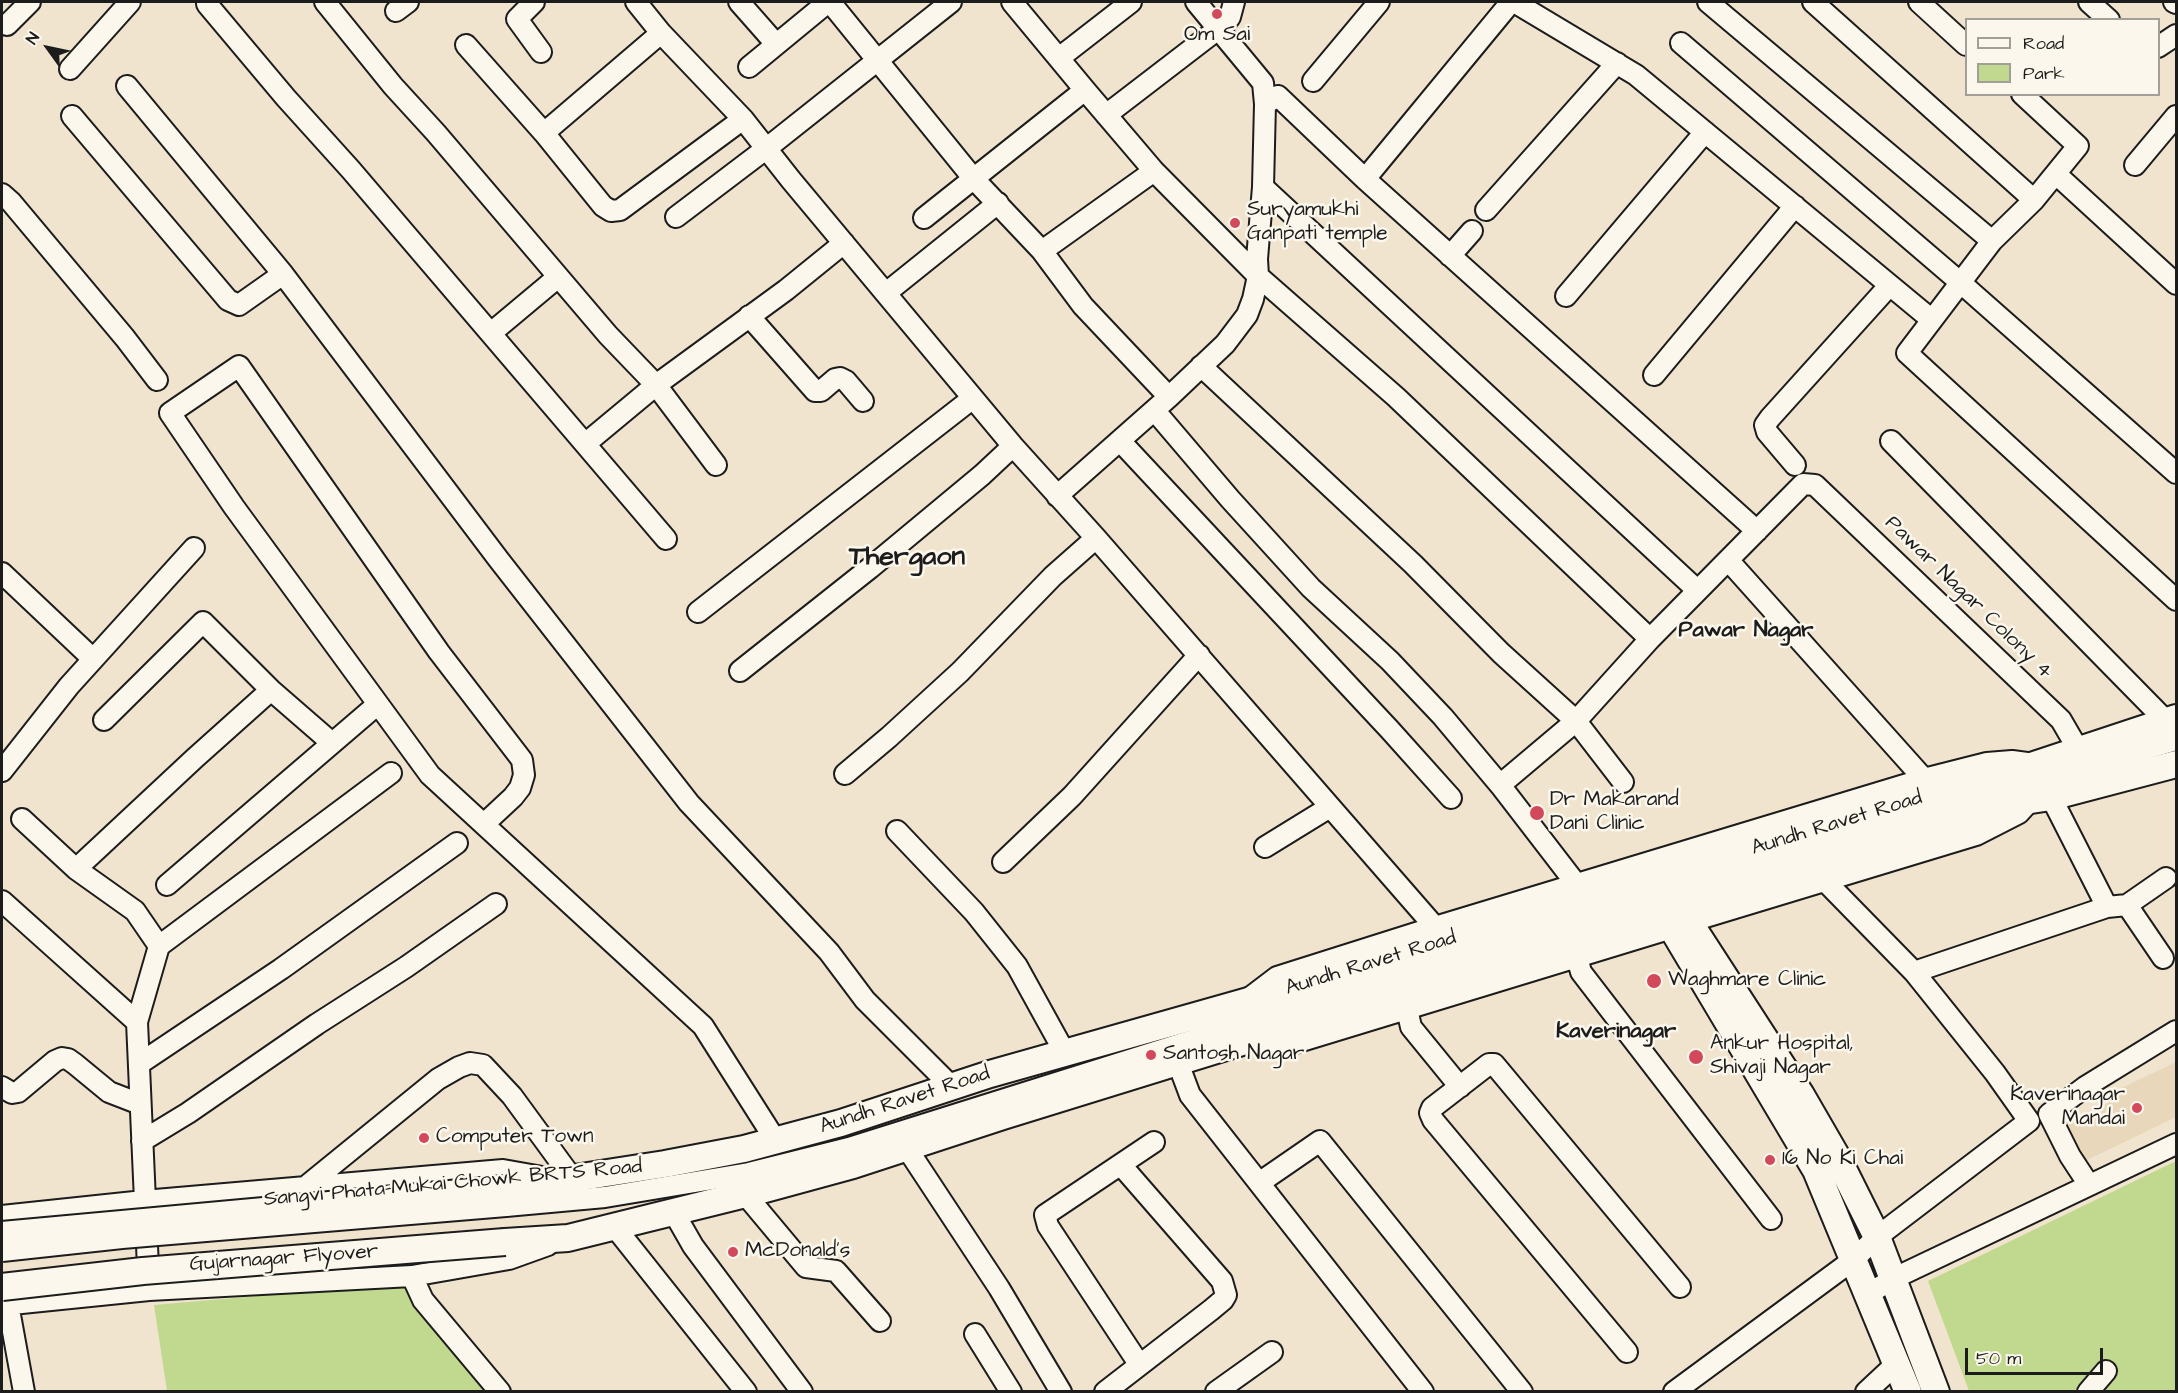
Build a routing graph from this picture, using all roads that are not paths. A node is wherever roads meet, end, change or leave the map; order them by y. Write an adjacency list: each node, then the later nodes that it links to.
1 (30, 2): 21 (street)
2 (130, 2): 35 (street)
3 (325, 2): 68 (street)
4 (534, 2): 30 (street)
5 (636, 2): 23 (street)
6 (739, 2): 25 (street)
7 (829, 2): 25 (street); 32 (street)
8 (951, 2): 32 (street)
9 (1012, 2): 31 (street)
10 (1131, 2): 31 (street)
11 (1196, 2): 22 (street)
12 (1234, 2): 22 (street)
13 (1379, 2): 36 (street)
14 (1513, 2): 33 (street); 52 (street)
15 (1708, 2): 62 (street)
16 (1813, 2): 55 (street)
17 (1919, 2): 27 (street)
18 (2089, 2): 20 (street)
19 (207, 4): 76 (street)
20 (2107, 18)
21 (7, 25)
22 (1219, 30): 40 (street); 41 (street)
23 (661, 33): 44 (street); 46 (street)
24 (2176, 35): 29 (street)
25 (776, 44): 34 (street)
26 (1681, 44): 69 (street)
27 (1965, 44)
28 (466, 45): 46 (street)
29 (2160, 46)
30 (541, 52)
31 (1059, 58): 38 (street)
32 (878, 60): 47 (street); 51 (street)
33 (1617, 63): 45 (street); 58 (street)
34 (749, 67)
35 (70, 69)
36 (1312, 81)
37 (126, 86): 66 (street)
38 (1084, 90): 41 (street); 51 (street)
39 (2024, 96): 50 (street)
40 (1265, 104): 52 (street); 53 (street)
41 (1106, 115): 49 (street)
42 (72, 116): 66 (street)
43 (2176, 116): 48 (street)
44 (744, 119): 46 (street); 47 (street)
45 (1705, 132): 57 (street); 73 (street)
46 (544, 133)
47 (767, 148): 59 (street); 63 (street)
48 (2135, 165)
49 (1154, 171): 64 (street); 67 (street)
50 (2056, 174): 55 (street); 70 (street)
51 (973, 178): 56 (street); 60 (street)
52 (1365, 179): 65 (street)
53 (1263, 188): 67 (street); 98 (street)
54 (2, 194): 79 (street)
55 (2034, 200): 62 (street)
56 (998, 203): 64 (street); 72 (street)
57 (1795, 206): 71 (street); 78 (street)
58 (1486, 210)
59 (676, 217)
60 (924, 218)
61 (1472, 231): 65 (street)
62 (1992, 241): 69 (street)
63 (844, 243): 72 (street); 74 (street)
64 (1042, 251): 83 (street)
65 (1450, 256): 92 (street)
66 (283, 274): 154 (street)
67 (1258, 276): 77 (street); 101 (street)
68 (558, 277): 76 (street); 80 (street)
69 (1960, 283): 75 (street); 90 (street)
70 (2176, 284)
71 (1889, 286): 75 (street); 89 (street)
72 (886, 293): 81 (street)
73 (1566, 296)
74 (749, 316): 80 (street); 82 (street)
75 (1932, 320): 99 (street)
76 (491, 333): 86 (street)
77 (1201, 366): 83 (street); 108 (street)
78 (1654, 375)
79 (157, 380)
80 (656, 386): 86 (street); 88 (street)
81 (973, 398): 87 (street); 100 (street)
82 (863, 401)
83 (1162, 404): 85 (street); 119 (street)
84 (1891, 441): 109 (street)
85 (1120, 442): 91 (street); 120 (street)
86 (585, 444): 94 (street)
87 (1013, 446): 91 (street); 104 (street)
88 (716, 465)
89 (1795, 465)
90 (2176, 473)
91 (1057, 496): 93 (street)
92 (1757, 531): 96 (street); 111 (street, Pawar Nagar Colony 4)
93 (1096, 538): 102 (street); 116 (street)
94 (666, 539)
95 (194, 548): 103 (street)
96 (1728, 560): 98 (street); 117 (street)
97 (2, 573): 103 (street)
98 (1697, 590): 101 (street)
99 (2176, 600)
100 (698, 612)
101 (1650, 639): 108 (street)
102 (1199, 655): 122 (street); 128 (street)
103 (93, 659): 114 (street)
104 (740, 671)
105 (271, 690): 107 (street); 110 (street); 129 (street)
106 (378, 704): 110 (street); 124 (street); 124 (street)
107 (104, 720)
108 (1575, 721): 118 (street); 119 (street)
109 (2173, 726): 111 (main road, Aundh Ravet Road); 167 (street, Sangvi Phata-Mukai Chowk BRTS Road)
110 (332, 743): 132 (street)
111 (2079, 751): 112 (main road, Aundh Ravet Road)
112 (2037, 764): 117 (street); 144 (main road, Aundh Ravet Road)
113 (2176, 764): 121 (main road, Aundh Ravet Road)
114 (2, 768)
115 (391, 773): 139 (street)
116 (845, 774)
117 (1924, 779): 133 (street)
118 (1623, 782)
119 (1500, 785): 133 (street)
120 (1451, 798)
121 (2041, 799): 131 (street); 136 (street); 148 (main road, Aundh Ravet Road)
122 (1330, 807): 127 (street); 138 (street)
123 (22, 819): 129 (street)
124 (484, 824): 157 (street)
125 (897, 831): 149 (street)
126 (457, 843): 151 (street)
127 (1266, 847)
128 (1003, 862)
129 (76, 869): 139 (street)
130 (2166, 878): 136 (street)
131 (1825, 881): 137 (street); 143 (street)
132 (167, 885)
133 (1577, 885): 138 (street)
134 (2, 901): 146 (street)
135 (496, 904): 156 (street)
136 (2117, 906): 141 (street); 143 (street)
137 (1679, 922): 140 (street); 142 (main road)
138 (1435, 927): 144 (street)
139 (159, 946): 146 (street)
140 (1577, 957): 145 (street); 171 (street)
141 (2163, 958)
142 (1706, 968): 174 (main road); 177 (main road)
143 (1914, 972): 174 (street)
144 (1245, 1002): 149 (main road, Aundh Ravet Road)
145 (1407, 1009): 148 (street); 153 (street)
146 (137, 1022): 151 (street)
147 (2176, 1031): 164 (street)
148 (1252, 1039): 150 (main road, Aundh Ravet Road)
149 (1065, 1053): 154 (main road, Aundh Ravet Road)
150 (1178, 1063): 160 (main road, Aundh Ravet Road); 163 (street)
151 (139, 1064): 155 (street)
152 (2, 1087): 155 (street)
153 (1460, 1087): 180 (street); 187 (street)
154 (952, 1088): 157 (main road, Aundh Ravet Road)
155 (140, 1104): 156 (street)
156 (142, 1141): 168 (street)
157 (776, 1141): 162 (main road, Aundh Ravet Road)
158 (1154, 1142): 161 (street)
159 (2176, 1144): 164 (street)
160 (906, 1147): 166 (main road, Aundh Ravet Road); 196 (street)
161 (1121, 1164): 188 (street); 188 (street)
162 (566, 1179): 165 (street); 165 (street); 167 (main road)
163 (1259, 1183): 199 (street); 200 (street)
164 (2089, 1185): 179 (street)
165 (304, 1188): 168 (street)
166 (745, 1194): 169 (main road, Aundh Ravet Road); 184 (street)
167 (505, 1198): 173 (main road, bridge); 176 (street, Sangvi Phata-Mukai Chowk BRTS Road, bridge)
168 (144, 1201): 170 (street); 181 (street)
169 (673, 1211): 172 (main road, Aundh Ravet Road); 194 (street)
170 (2, 1216)
171 (1771, 1219)
172 (614, 1226): 175 (main road, Aundh Ravet Road); 193 (street)
173 (2, 1235)
174 (1877, 1237): 177 (street); 179 (main road)
175 (568, 1238): 178 (street); 183 (main road, Gujarnagar Flyover, bridge)
176 (2, 1251)
177 (1853, 1260): 182 (main road); 201 (street)
178 (412, 1276): 181 (street); 192 (street)
179 (1893, 1279): 182 (street); 204 (main road)
180 (1680, 1287)
181 (149, 1290): 183 (street)
182 (1867, 1294): 189 (main road)
183 (4, 1299): 191 (street)
184 (880, 1321)
185 (975, 1334): 195 (street)
186 (1272, 1352): 198 (street)
187 (1627, 1352)
188 (1139, 1364): 197 (street)
189 (1896, 1364): 202 (street); 203 (main road)
190 (2106, 1371): 205 (street)
191 (24, 1392)
192 (500, 1392)
193 (746, 1392)
194 (802, 1392)
195 (1011, 1392)
196 (1061, 1392)
197 (1105, 1392)
198 (1216, 1392)
199 (1423, 1392)
200 (1522, 1392)
201 (1674, 1392)
202 (1866, 1392)
203 (1908, 1392)
204 (1935, 1392)
205 (2088, 1392)

